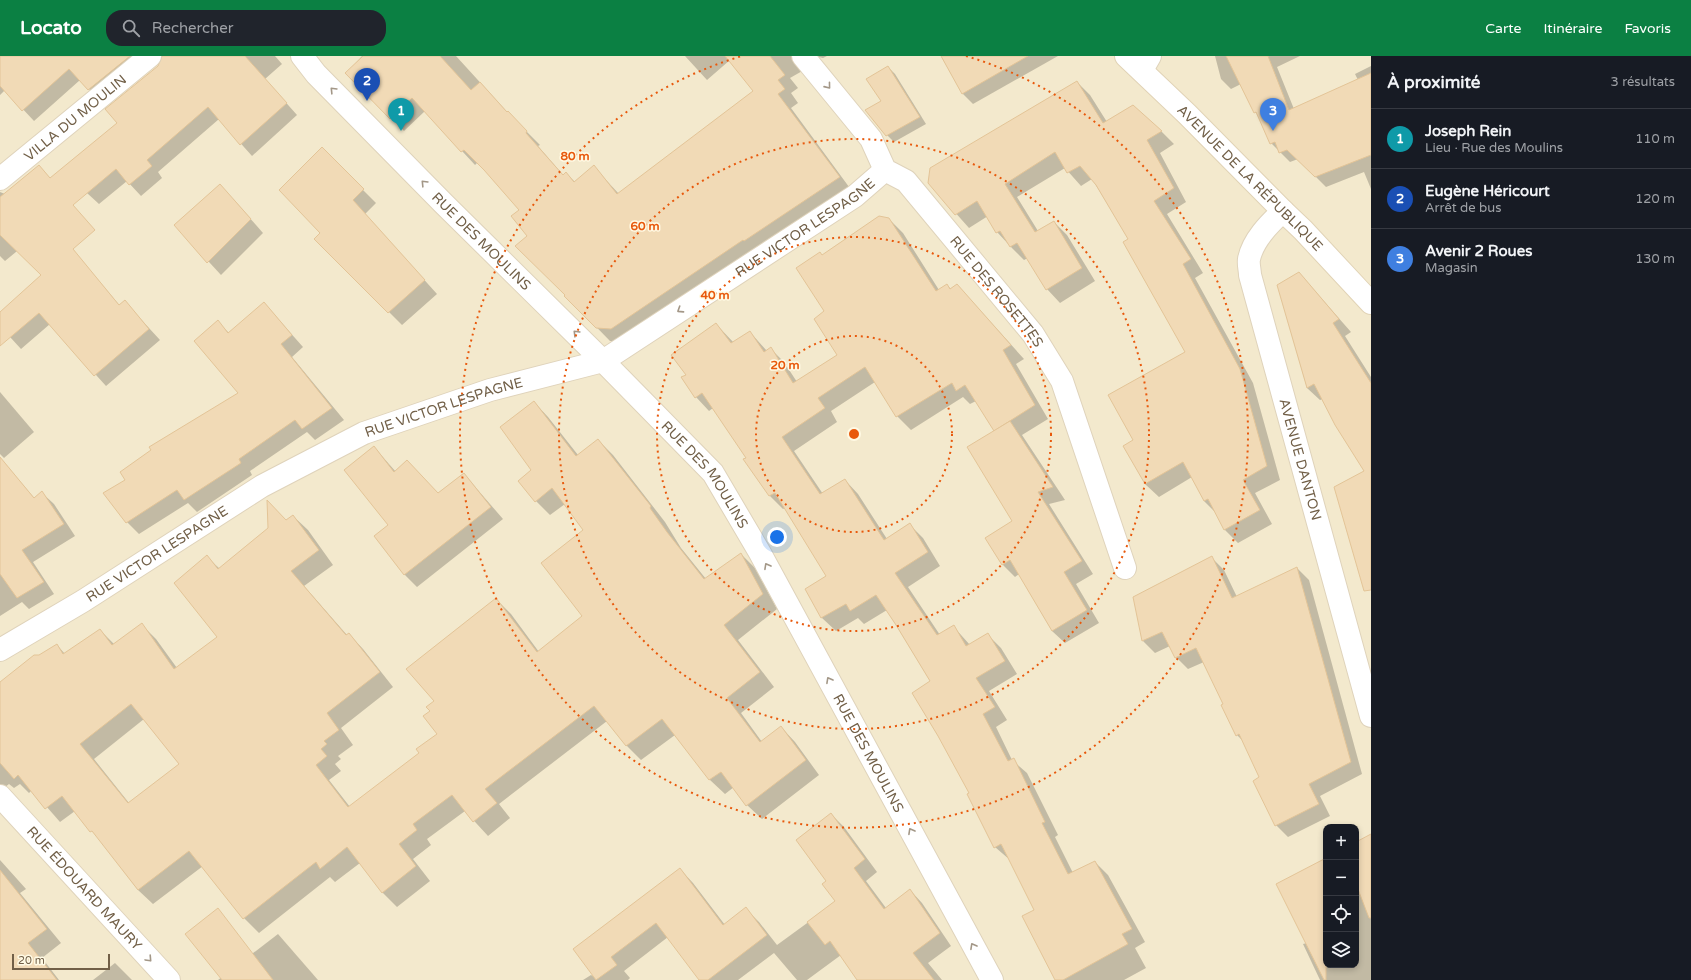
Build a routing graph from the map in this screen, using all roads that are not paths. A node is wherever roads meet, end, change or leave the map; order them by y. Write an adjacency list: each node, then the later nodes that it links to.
1 (150, 56): 6 (street, VILLA DU MOULIN)
2 (302, 56): 9 (street, RUE DES MOULINS, one-way to 2)
3 (803, 56): 5 (street, one-way to 5)
4 (1139, 61): 7 (street, AVENUE DE LA RÉPUBLIQUE)
5 (886, 170): 9 (street, RUE VICTOR LESPAGNE, one-way to 9); 10 (street, RUE DES ROSETTES)
6 (0, 179)
7 (1283, 211): 8 (street, AVENUE DE LA RÉPUBLIQUE); 12 (street, AVENUE DANTON)
8 (1371, 303)
9 (604, 361): 11 (street, RUE VICTOR LESPAGNE); 15 (street, RUE DES MOULINS, one-way to 9)
10 (1126, 568)
11 (0, 650)
12 (1371, 716)
13 (0, 796): 14 (street, RUE ÉDOUARD MAURY, one-way to 14)
14 (169, 980)
15 (992, 980)

